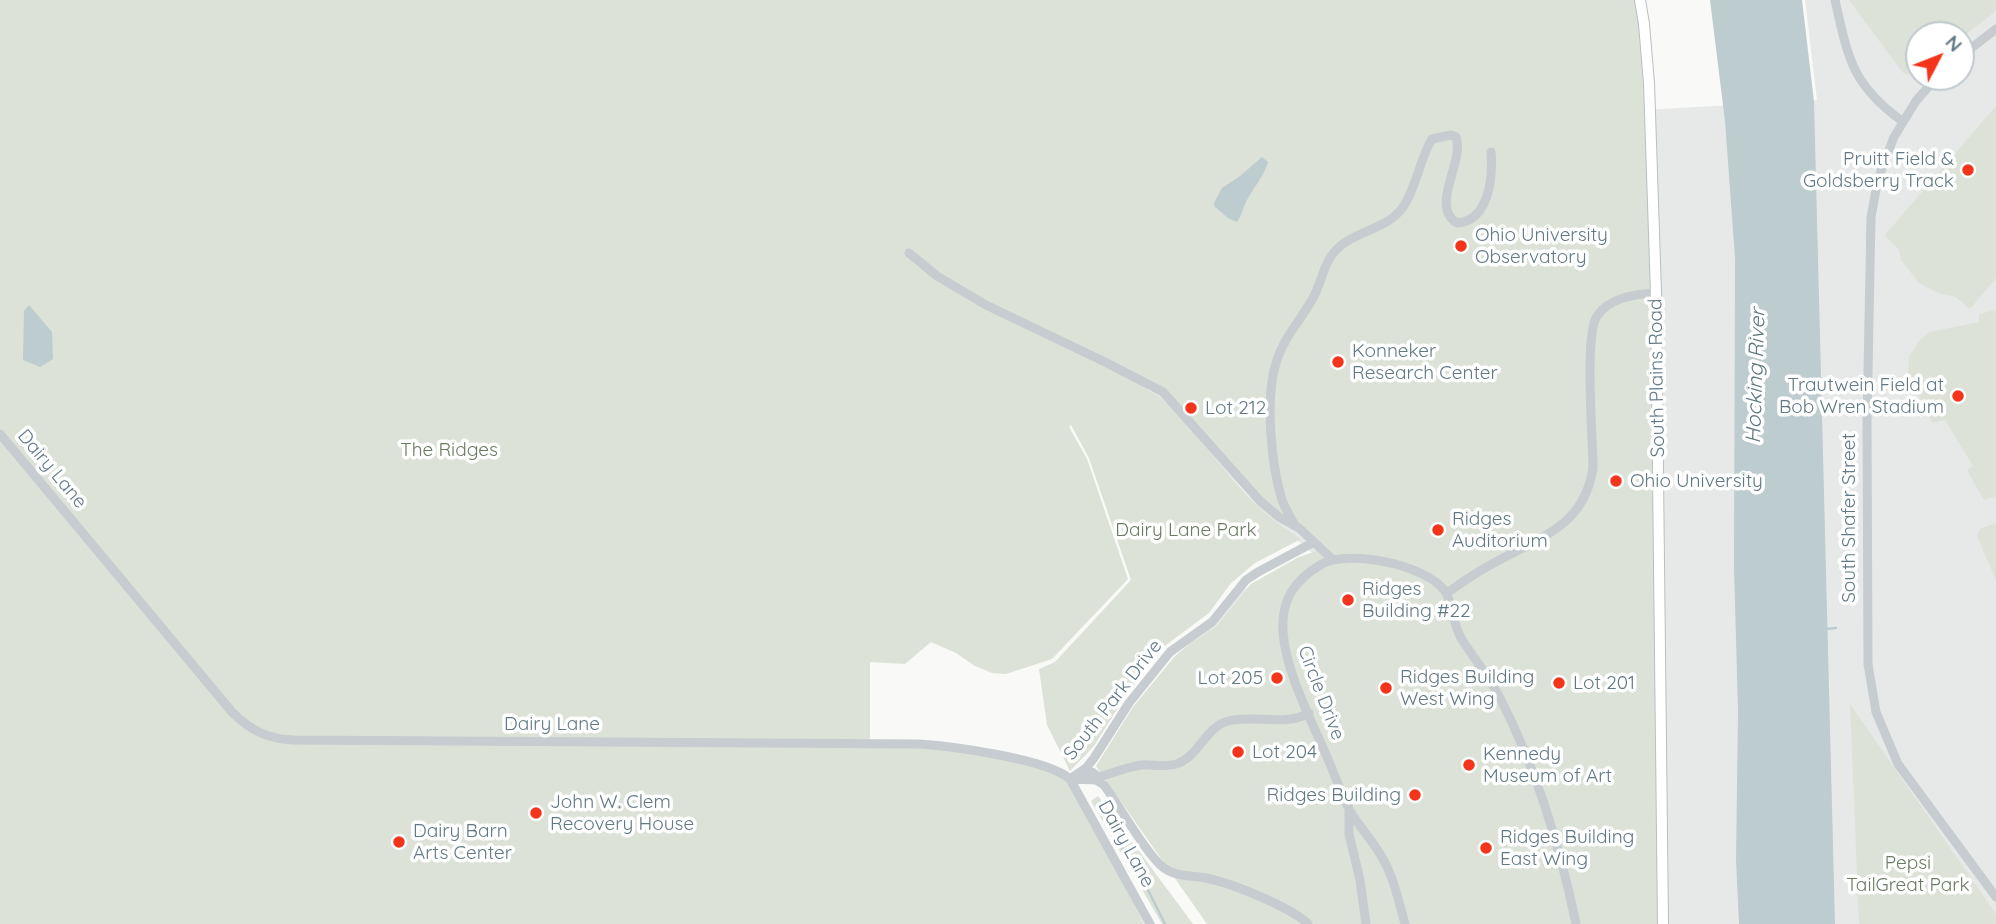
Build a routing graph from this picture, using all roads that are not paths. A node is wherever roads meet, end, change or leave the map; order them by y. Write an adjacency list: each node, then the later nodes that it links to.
1 (1640, 0): 9 (main road, South Plains Road)
2 (1835, 0): 6 (street)
3 (1996, 29): 4 (street)
4 (1975, 45)
5 (1925, 91): 6 (street, South Shafer Street)
6 (1902, 121): 18 (street, South Shafer Street)
7 (1491, 152): 11 (street)
8 (909, 253): 11 (street)
9 (1656, 293): 14 (street); 24 (main road, South Plains Road)
10 (0, 434): 16 (street, Dairy Lane)
11 (1294, 524): 12 (street)
12 (1314, 542): 13 (street); 16 (street, South Park Drive)
13 (1332, 559): 14 (street); 15 (street, Circle Drive)
14 (1447, 593): 23 (street)
15 (1309, 713): 16 (street); 17 (street, Circle Drive)
16 (1070, 779): 19 (street, Dairy Lane); 20 (street)
17 (1349, 810): 21 (street); 22 (street, Circle Drive)
18 (1996, 897)
19 (1150, 924)
20 (1308, 924)
21 (1366, 924)
22 (1405, 924)
23 (1576, 924)
24 (1663, 924)

